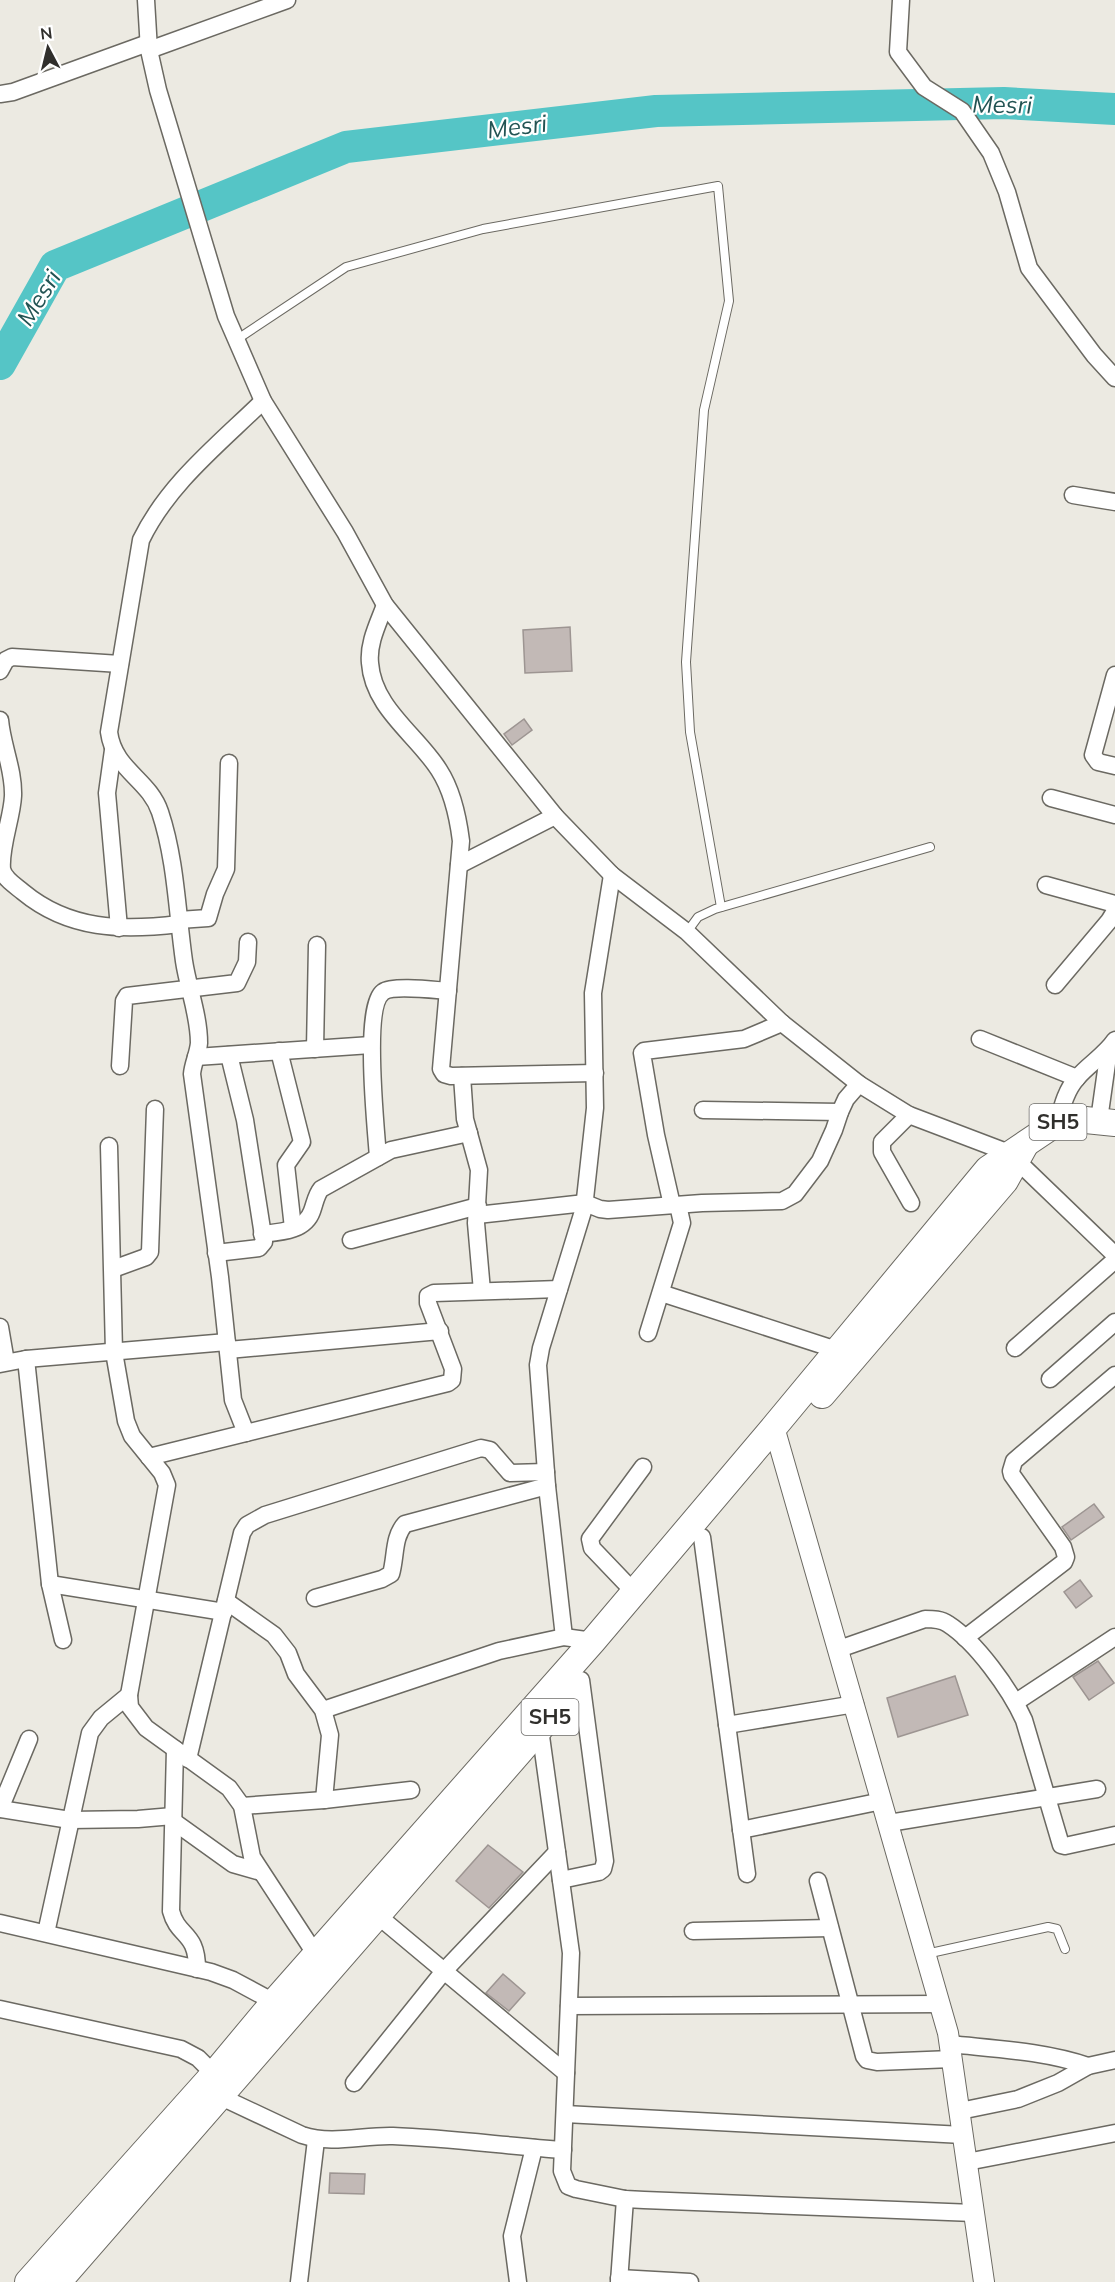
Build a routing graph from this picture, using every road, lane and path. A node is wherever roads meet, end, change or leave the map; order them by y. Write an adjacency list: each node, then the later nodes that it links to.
1 (147, 0): 4 (street)
2 (287, 0): 4 (street)
3 (901, 0): 7 (street)
4 (148, 46): 5 (street); 6 (street)
5 (0, 94)
6 (236, 340): 8 (street); 27 (lane)
7 (1115, 378)
8 (263, 401): 11 (street); 12 (street)
9 (1073, 495): 10 (street)
10 (1115, 502)
11 (385, 605): 21 (street); 23 (street)
12 (120, 664): 13 (street); 16 (street)
13 (0, 672)
14 (1115, 675): 18 (street)
15 (0, 720): 30 (street)
16 (113, 750): 29 (street); 30 (street)
17 (229, 763): 29 (street)
18 (1115, 766)
19 (1051, 798): 20 (street)
20 (1115, 815)
21 (555, 816): 23 (street); 24 (street)
22 (930, 848): 27 (lane)
23 (459, 865): 36 (street)
24 (612, 875): 31 (street); 46 (street)
25 (1046, 885): 26 (street)
26 (1115, 904)
27 (721, 907): 31 (lane)
28 (1115, 910): 34 (street)
29 (179, 922): 30 (street); 35 (street)
30 (119, 928)
31 (687, 932): 37 (street)
32 (248, 942): 35 (street)
33 (317, 945): 41 (street)
34 (1055, 985)
35 (189, 987): 44 (street); 45 (street)
36 (448, 991): 39 (street); 47 (street)
37 (782, 1023): 49 (street); 61 (street)
38 (980, 1040): 48 (street)
39 (371, 1045): 41 (street); 59 (street)
40 (1112, 1045): 48 (street); 54 (street)
41 (315, 1049): 42 (street)
42 (279, 1051): 43 (street); 64 (street)
43 (229, 1055): 44 (street); 65 (street)
44 (196, 1057): 67 (street)
45 (120, 1066)
46 (595, 1073): 47 (street); 62 (street)
47 (462, 1076): 56 (street)
48 (1077, 1078): 55 (street)
49 (859, 1084): 52 (street); 53 (street)
50 (155, 1109): 70 (street)
51 (703, 1110): 52 (street)
52 (840, 1112): 61 (street)
53 (909, 1115): 58 (street); 60 (street)
54 (1107, 1121): 55 (main road, SH5)
55 (1058, 1122): 58 (main road, SH5)
56 (469, 1133): 59 (street); 63 (street)
57 (109, 1146): 70 (street)
58 (1018, 1152): 68 (street); 81 (main road, SH5); 87 (main road, SH5)
59 (378, 1156): 64 (street)
60 (911, 1203)
61 (675, 1205): 62 (street); 73 (street)
62 (584, 1209): 63 (street); 71 (street)
63 (477, 1210): 66 (street); 72 (street)
64 (293, 1228): 65 (street)
65 (262, 1234): 67 (street)
66 (351, 1240)
67 (216, 1252): 79 (street)
68 (1115, 1255)
69 (1115, 1260): 80 (street)
70 (113, 1269): 78 (street)
71 (559, 1289): 72 (street); 90 (street)
72 (482, 1291): 76 (street)
73 (661, 1293): 77 (street); 81 (street)
74 (1115, 1322): 85 (street)
75 (0, 1327): 83 (street)
76 (440, 1331): 79 (street); 86 (street)
77 (648, 1333)
78 (114, 1340): 79 (street); 82 (street); 88 (street)
79 (227, 1346): 86 (street)
80 (1016, 1348)
81 (837, 1350): 87 (main road, SH5)
82 (26, 1359): 83 (street); 92 (street)
83 (3, 1363)
84 (1114, 1378): 99 (street)
85 (1050, 1379)
86 (246, 1433): 88 (street)
87 (777, 1436): 91 (main road, SH5); 93 (main road, SH5); 102 (street)
88 (149, 1457): 95 (street)
89 (643, 1467): 93 (street)
90 (546, 1479): 94 (street); 96 (street); 97 (street)
91 (702, 1537): 103 (main road, SH5); 108 (street)
92 (50, 1584): 95 (street); 100 (street)
93 (634, 1592): 101 (main road, SH5)
94 (315, 1598)
95 (148, 1599): 96 (street); 104 (street)
96 (225, 1607): 107 (street); 111 (street)
97 (564, 1637): 101 (street); 107 (street)
98 (1115, 1637): 105 (street)
99 (964, 1638): 102 (street); 105 (street)
100 (63, 1640)
101 (593, 1641): 136 (main road, SH5)
102 (839, 1649): 106 (street)
103 (581, 1680): 109 (main road, SH5); 127 (street)
104 (129, 1695): 111 (street); 120 (street)
105 (1016, 1702): 114 (street)
106 (855, 1704): 108 (street); 116 (street)
107 (323, 1710): 115 (street)
108 (727, 1725): 122 (street)
109 (540, 1729): 124 (street); 129 (main road, SH5)
110 (29, 1739): 118 (street)
111 (182, 1754): 117 (street); 119 (street)
112 (1097, 1789): 114 (street)
113 (411, 1790): 115 (street)
114 (1047, 1799): 121 (street); 123 (street)
115 (324, 1800): 117 (street)
116 (882, 1801): 121 (street); 122 (street)
117 (242, 1806): 125 (street)
118 (0, 1809): 120 (street)
119 (173, 1818): 120 (street); 125 (street); 137 (street)
120 (70, 1821): 133 (street)
121 (889, 1824): 135 (street)
122 (741, 1830): 126 (street)
123 (1115, 1835)
124 (557, 1852): 127 (street); 138 (street)
125 (261, 1872): 136 (street)
126 (747, 1874)
127 (561, 1880): 142 (street)
128 (818, 1881): 131 (street)
129 (377, 1915): 138 (street); 149 (main road, SH5)
130 (0, 1923): 133 (street)
131 (830, 1928): 132 (street); 140 (street)
132 (693, 1931)
133 (46, 1933): 137 (street)
134 (1065, 1949): 135 (lane)
135 (926, 1954): 141 (street)
136 (316, 1955): 139 (main road, SH5)
137 (197, 1969): 139 (street)
138 (444, 1971): 147 (street); 148 (street)
139 (274, 2002): 149 (main road, SH5)
140 (850, 2004): 141 (street); 142 (street); 144 (street)
141 (940, 2004): 144 (street)
142 (569, 2006): 147 (street)
143 (0, 2008): 149 (street)
144 (951, 2052): 146 (street); 150 (street)
145 (1115, 2060): 146 (street)
146 (1088, 2066): 150 (street)
147 (566, 2073): 151 (street)
148 (354, 2083)
149 (220, 2085): 154 (street); 161 (main road, SH5); 162 (main road, SH5)
150 (960, 2111): 153 (street)
151 (565, 2114): 153 (street); 156 (street)
152 (1115, 2133): 157 (street)
153 (963, 2135): 157 (street)
154 (316, 2140): 155 (street); 163 (street)
155 (534, 2148): 156 (street); 164 (street)
156 (563, 2150): 158 (street)
157 (967, 2162): 159 (street)
158 (625, 2199): 159 (street); 160 (street)
159 (974, 2213): 166 (street)
160 (619, 2280): 165 (street)
161 (28, 2282)
162 (58, 2282)
163 (299, 2282)
164 (518, 2282)
165 (690, 2282)
166 (984, 2282)

